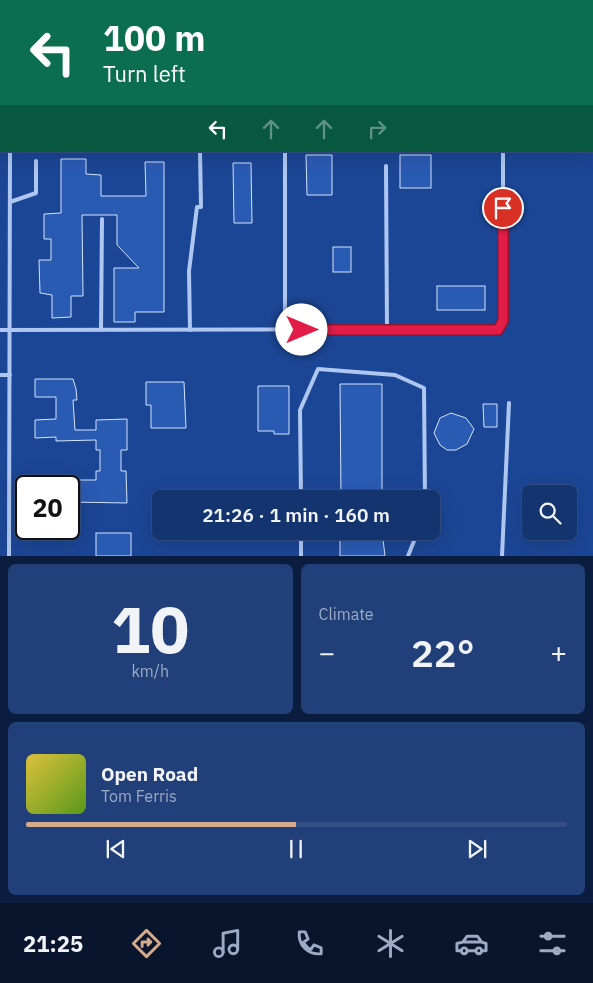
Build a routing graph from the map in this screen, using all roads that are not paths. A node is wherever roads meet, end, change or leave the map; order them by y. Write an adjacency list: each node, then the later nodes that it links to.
1 (10, 152): 7 (lane)
2 (200, 152): 12 (lane)
3 (285, 152): 13 (lane)
4 (503, 152): 14 (lane)
5 (36, 161): 7 (lane)
6 (386, 166): 14 (lane)
7 (10, 202): 10 (lane)
8 (102, 219): 11 (lane)
9 (0, 330): 10 (lane)
10 (9, 330): 11 (lane); 16 (lane)
11 (102, 330): 12 (lane)
12 (190, 330): 13 (lane)
13 (285, 330): 14 (lane)
14 (387, 330)
15 (0, 375): 16 (lane)
16 (10, 375): 22 (lane)
17 (509, 403): 25 (lane)
18 (301, 490): 19 (lane)
19 (425, 490)
20 (301, 540): 23 (lane)
21 (414, 540): 24 (lane)
22 (9, 556)
23 (301, 556)
24 (408, 556)
25 (502, 556)

